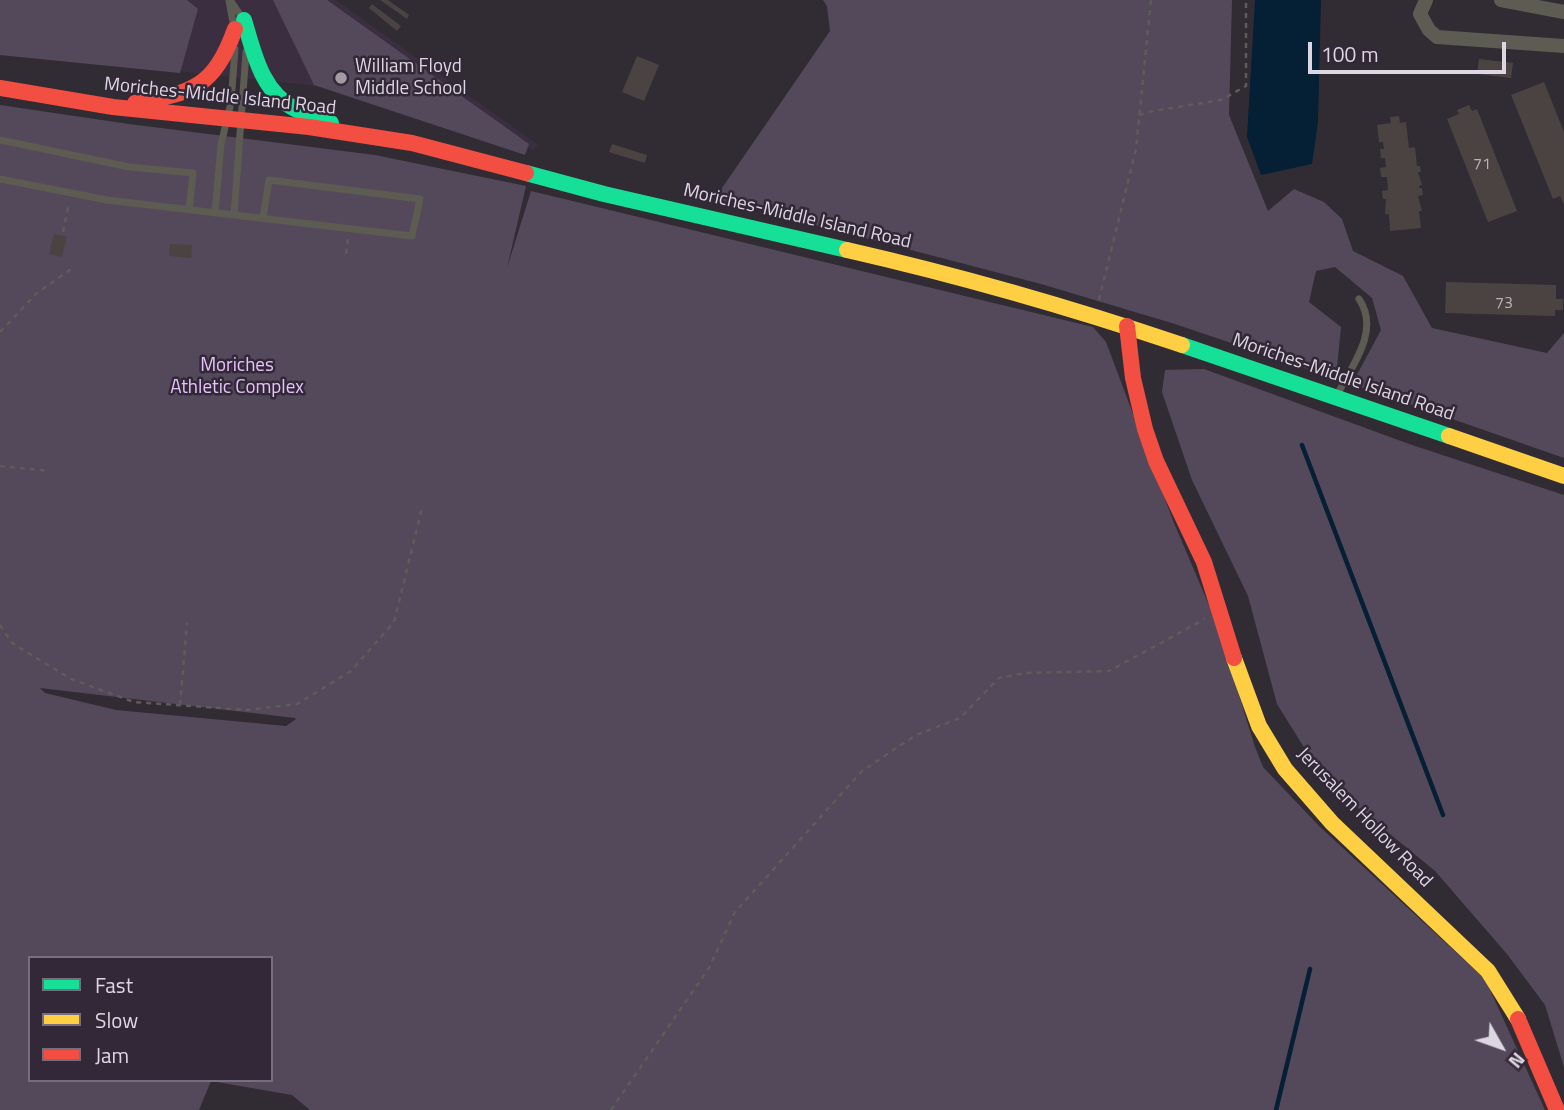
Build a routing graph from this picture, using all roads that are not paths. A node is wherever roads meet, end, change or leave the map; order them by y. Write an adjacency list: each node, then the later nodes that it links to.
1 (229, 0): 5 (lane); 5 (lane)
2 (1426, 0): 6 (street)
3 (1501, 0): 4 (street)
4 (1564, 12)
5 (239, 24): 8 (main road); 9 (lane); 9 (lane); 10 (main road)
6 (1564, 47)
7 (0, 88): 8 (main road, Moriches-Middle Island Road)
8 (113, 107): 9 (main road, Moriches-Middle Island Road)
9 (234, 121): 10 (main road, Moriches-Middle Island Road); 14 (lane); 15 (lane)
10 (361, 134): 18 (main road, Moriches-Middle Island Road)
11 (0, 140): 13 (lane)
12 (0, 180): 13 (lane)
13 (189, 210): 14 (lane)
14 (215, 213): 15 (lane)
15 (234, 215): 16 (lane)
16 (263, 218): 16 (lane)
17 (1359, 299): 19 (lane)
18 (1127, 327): 19 (main road, Moriches-Middle Island Road); 21 (main road, Jerusalem Hollow Road)
19 (1336, 397): 20 (main road, Moriches-Middle Island Road)
20 (1564, 476)
21 (1558, 1110)

